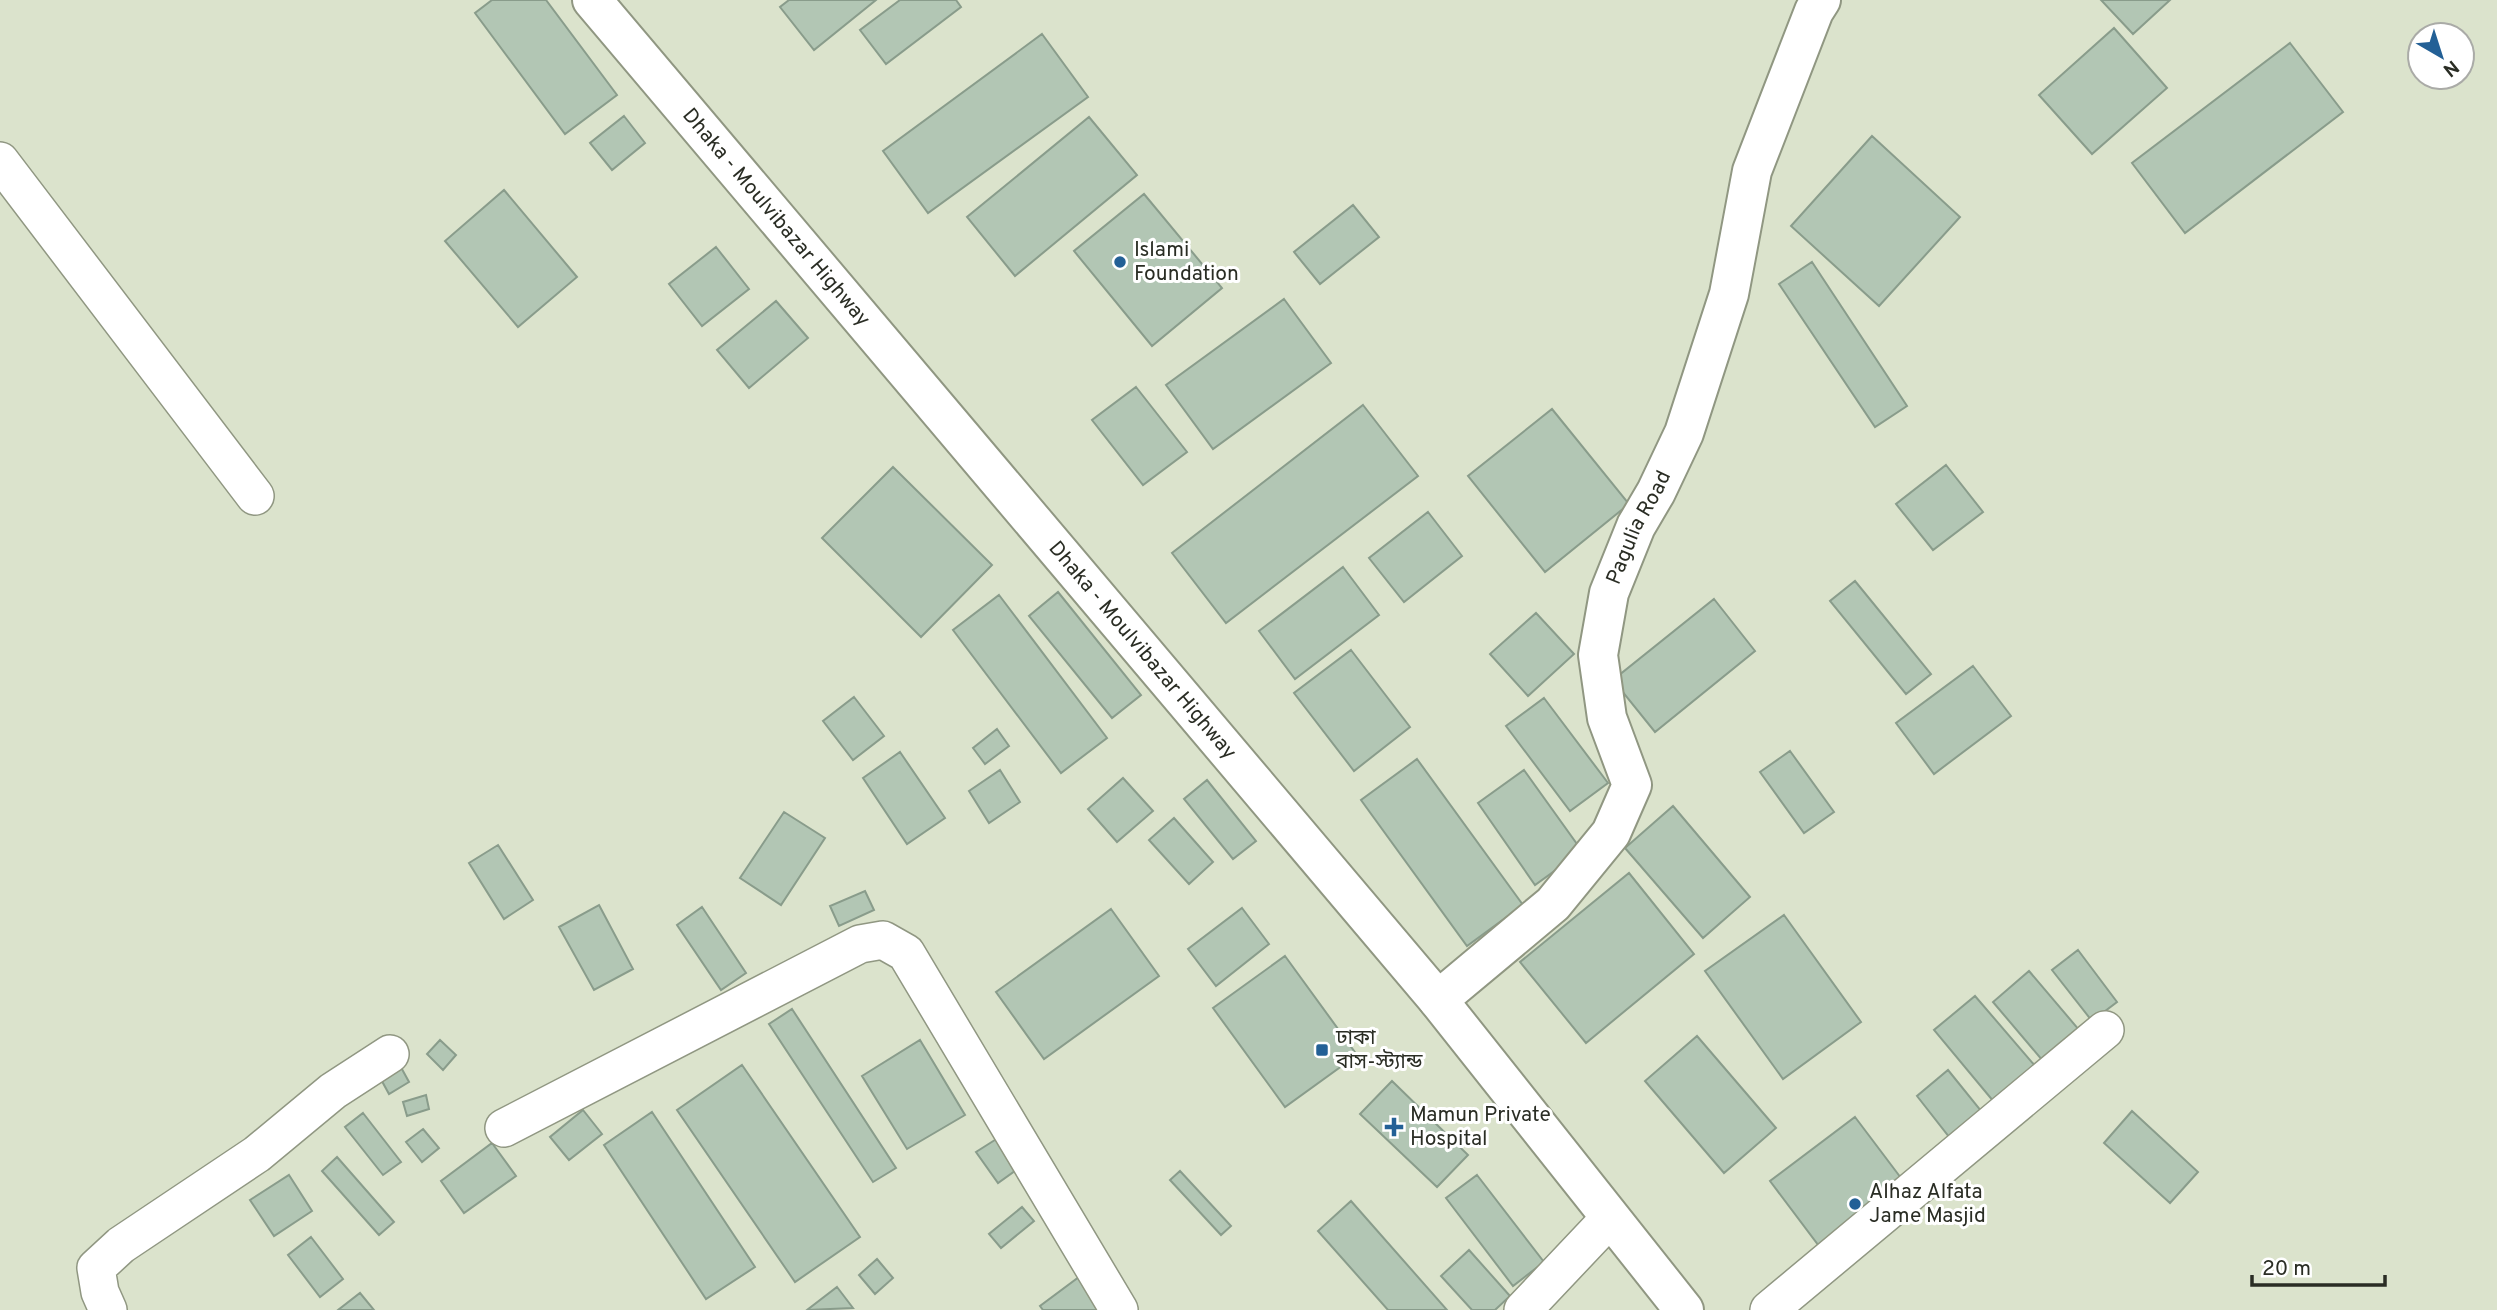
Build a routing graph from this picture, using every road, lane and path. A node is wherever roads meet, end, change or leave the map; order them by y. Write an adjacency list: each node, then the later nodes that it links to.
1 (592, 0): 5 (main road, Dhaka - Moulvibazar Highway)
2 (1821, 0): 5 (main road, Pagulia Road)
3 (0, 161): 4 (street)
4 (255, 496)
5 (1438, 1000): 9 (main road, Dhaka - Moulvibazar Highway)
6 (2105, 1030): 14 (street)
7 (390, 1054): 10 (street)
8 (504, 1128): 11 (street)
9 (1610, 1218): 12 (street); 13 (main road, Dhaka - Moulvibazar Highway)
10 (108, 1310)
11 (1119, 1310)
12 (1522, 1310)
13 (1684, 1310)
14 (1769, 1310)

